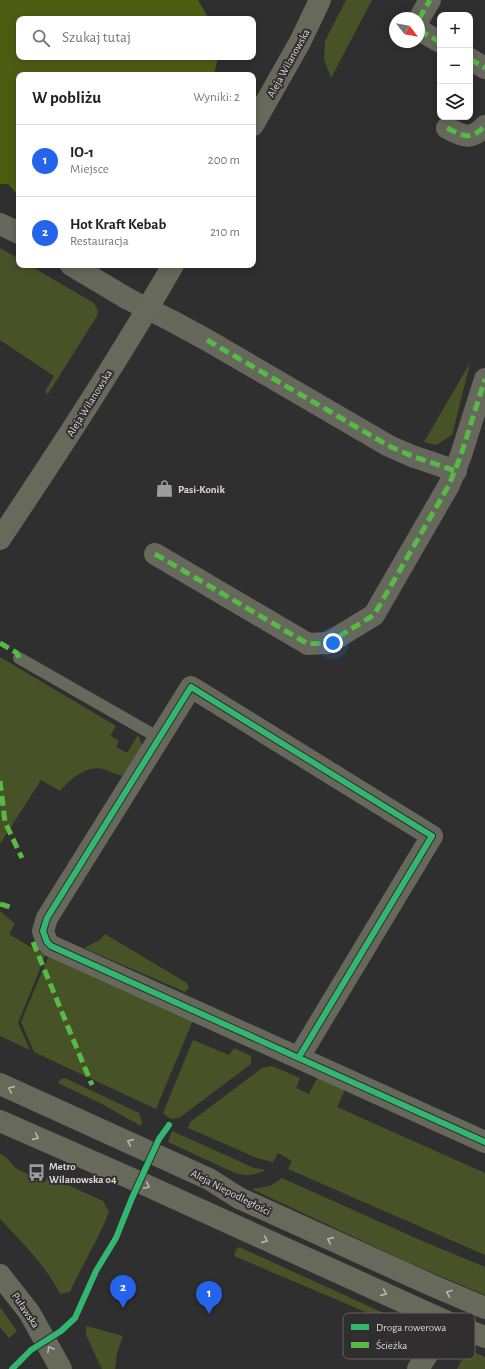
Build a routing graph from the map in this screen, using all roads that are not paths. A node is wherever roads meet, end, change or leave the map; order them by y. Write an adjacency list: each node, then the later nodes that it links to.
1 (320, 0): 8 (main road, Aleja Wilanowska)
2 (430, 0): 3 (street)
3 (423, 12)
4 (425, 33): 5 (street)
5 (437, 40)
6 (473, 61): 7 (street)
7 (485, 68)
8 (256, 120)
9 (485, 126): 10 (street)
10 (447, 128)
11 (0, 224): 12 (street)
12 (16, 232)
13 (76, 268): 15 (street)
14 (171, 268): 15 (main road, Aleja Wilanowska)
15 (148, 309): 17 (street); 18 (main road, Aleja Wilanowska)
16 (485, 379): 17 (street)
17 (456, 471): 19 (street)
18 (0, 539)
19 (155, 554)
20 (20, 658): 21 (lane)
21 (158, 738): 22 (street); 22 (street)
22 (300, 1057): 25 (street)
23 (0, 1084): 27 (main road, Aleja Niepodległości, one-way to 23)
24 (0, 1121): 28 (main road, one-way to 28)
25 (485, 1142)
26 (0, 1275): 32 (main road, Puławska, one-way to 26)
27 (485, 1308)
28 (428, 1313)
29 (475, 1333): 30 (main road)
30 (485, 1337)
31 (424, 1359): 33 (street)
32 (61, 1369)
33 (418, 1369)

